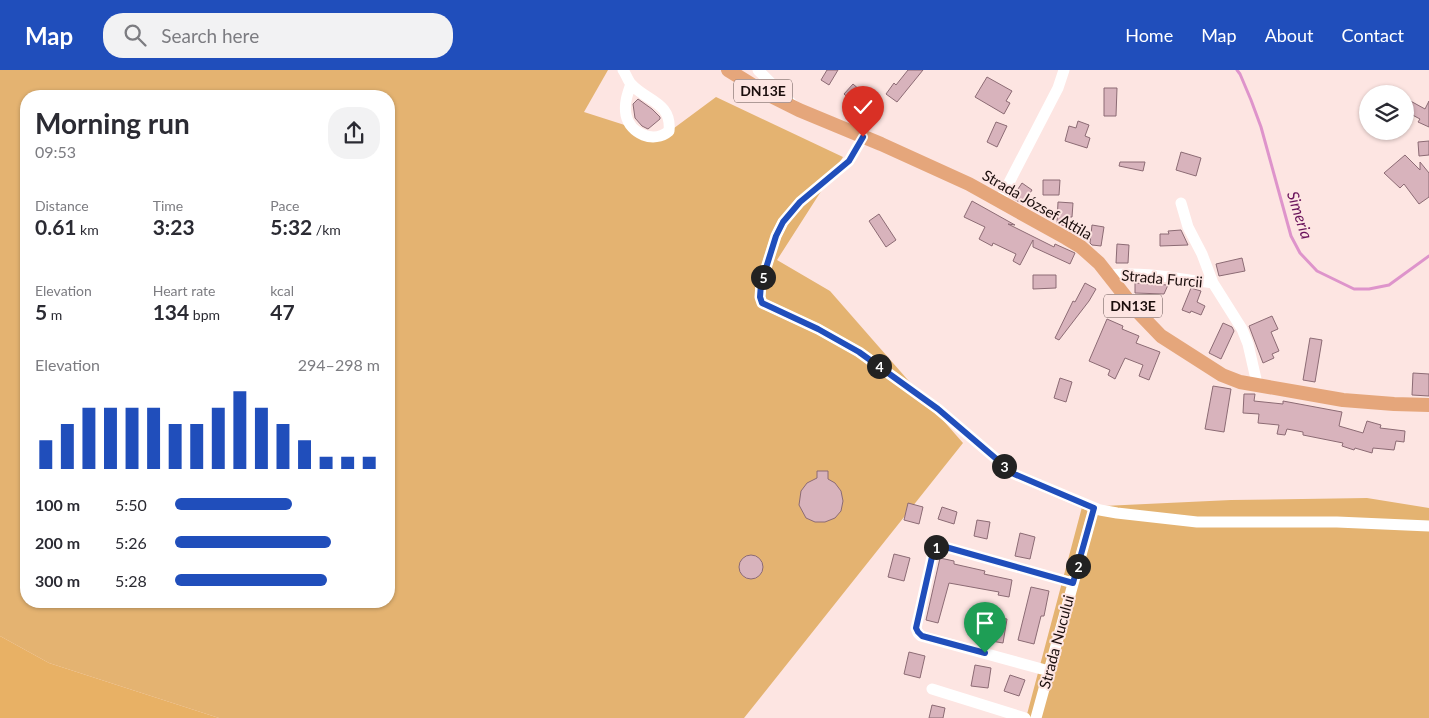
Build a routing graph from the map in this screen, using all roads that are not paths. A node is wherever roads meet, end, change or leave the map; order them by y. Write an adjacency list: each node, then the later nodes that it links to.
1 (624, 70): 5 (street)
2 (728, 70): 6 (main road, DN13E)
3 (758, 70): 6 (street, Strada József Attila)
4 (1064, 70): 8 (street)
5 (631, 84): 5 (street)
6 (799, 110): 7 (main road, Strada József Attila / DN13E)
7 (863, 137): 8 (main road, Strada József Attila / DN13E); 14 (street)
8 (1000, 200): 10 (main road, Strada József Attila / DN13E)
9 (1182, 203): 11 (street, Strada Furcii)
10 (1110, 275): 11 (street, Strada Furcii); 12 (main road, Strada József Attila / DN13E)
11 (1213, 283): 12 (street, Strada Furcii)
12 (1256, 385): 13 (main road, Strada József Attila / DN13E)
13 (1429, 405)
14 (1094, 508): 15 (street); 16 (street, Strada Nucului)
15 (1429, 526)
16 (1073, 583): 17 (street, Strada Nucului); 17 (street)
17 (1049, 671): 20 (street, Strada Nucului)
18 (932, 689): 19 (street)
19 (1025, 718)
20 (1036, 718)

